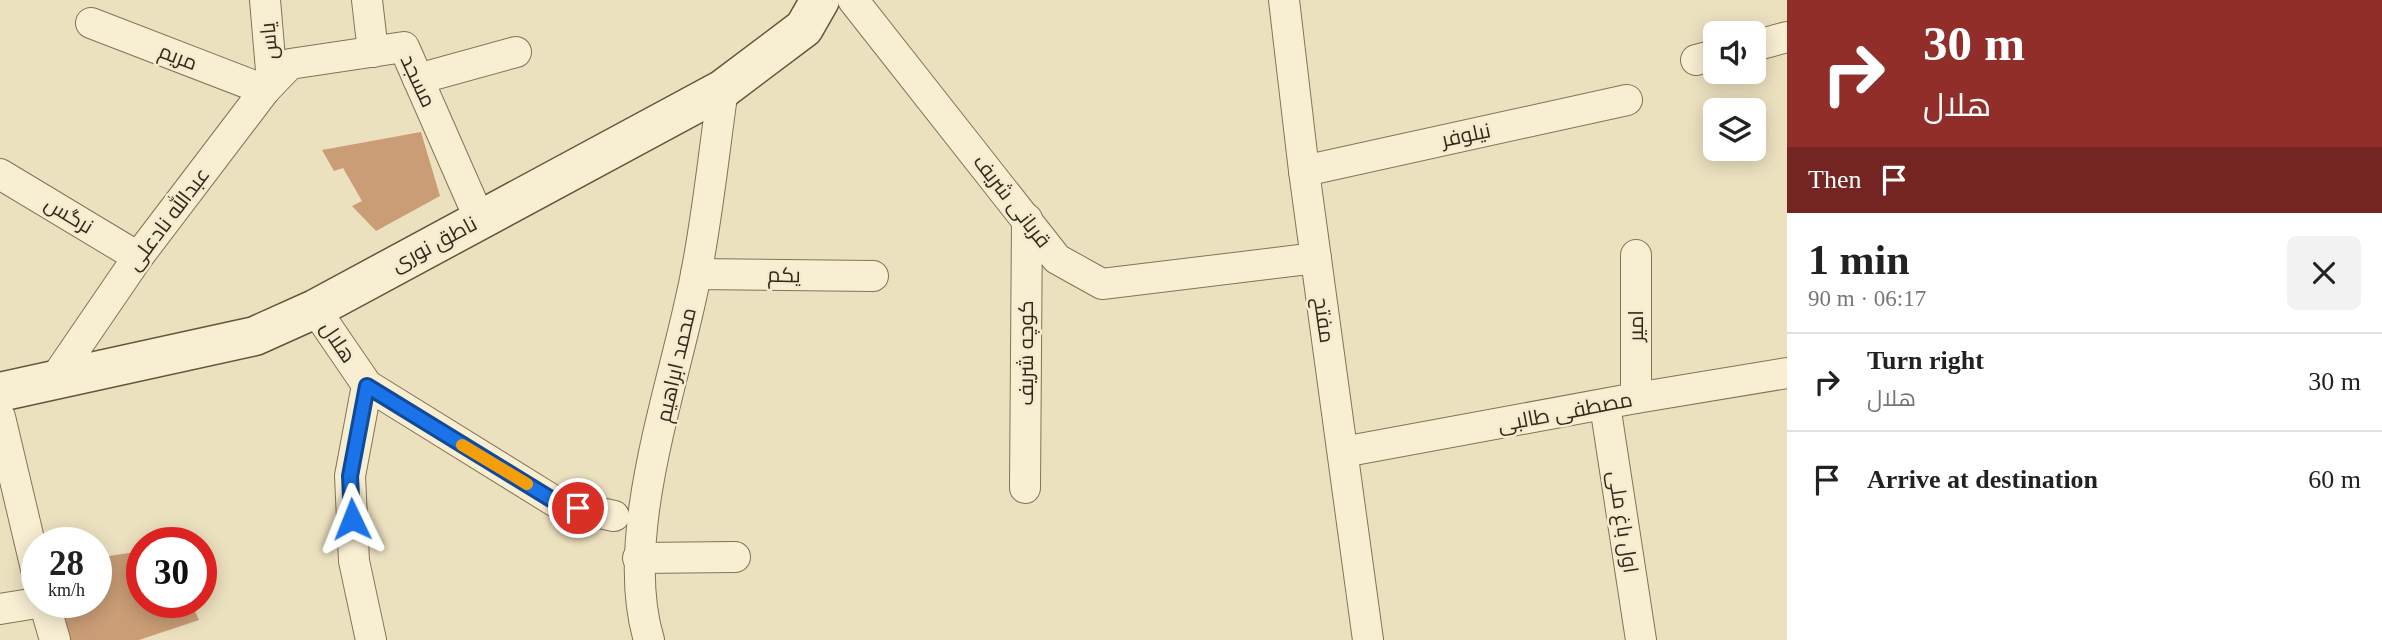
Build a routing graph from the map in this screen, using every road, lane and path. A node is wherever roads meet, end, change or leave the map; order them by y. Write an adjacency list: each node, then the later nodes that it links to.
1 (265, 0): 11 (street, یاس)
2 (367, 0): 9 (street)
3 (820, 0): 13 (street, ناطق نوری)
4 (853, 0): 17 (street, قربانی شریف)
5 (1284, 0): 15 (street, مفتح)
6 (91, 23): 11 (street, مریم)
7 (1787, 37): 8 (street)
8 (1766, 43)
9 (373, 51): 11 (street, مسجد); 12 (street, مسجد)
10 (516, 52): 12 (street)
11 (276, 79): 20 (street, عبدالله نادعلی)
12 (418, 79): 18 (street, مسجد)
13 (723, 89): 18 (street, ناطق نوری); 22 (street, محمد ابراهیم)
14 (1627, 100): 15 (street, نیلوفر)
15 (1304, 171): 21 (street, مفتح)
16 (0, 174): 20 (street, نرگس)
17 (1027, 219): 21 (street, قربانی شریف); 33 (street, کوچه شریف)
18 (480, 220): 24 (street, ناطق نوری)
19 (1636, 255): 29 (street, امیر)
20 (138, 257): 26 (street, عبدالله نادعلی)
21 (1316, 258): 32 (street, مفتح)
22 (696, 274): 23 (street, یکم); 37 (street, محمد ابراهیم)
23 (873, 276)
24 (315, 309): 26 (street, ناطق نوری); 27 (street, هلال)
25 (1787, 373): 29 (street, مصطفی طالبی)
26 (54, 380): 28 (street, ناطق نوری)
27 (367, 386): 34 (street, هلال); 42 (street)
28 (0, 392)
29 (1636, 398): 30 (street, مصطفی طالبی)
30 (1605, 405): 32 (street, مصطفی طالبی); 45 (street, اول باغ ملی)
31 (0, 417): 35 (street)
32 (1342, 452): 44 (street, مفتح)
33 (1025, 488)
34 (614, 516)
35 (26, 527)
36 (735, 557): 37 (street)
37 (638, 558): 43 (street, محمد ابراهیم)
38 (21, 606): 39 (street)
39 (0, 609)
40 (48, 618): 41 (street)
41 (55, 640)
42 (371, 640)
43 (649, 640)
44 (1368, 640)
45 (1641, 640)

